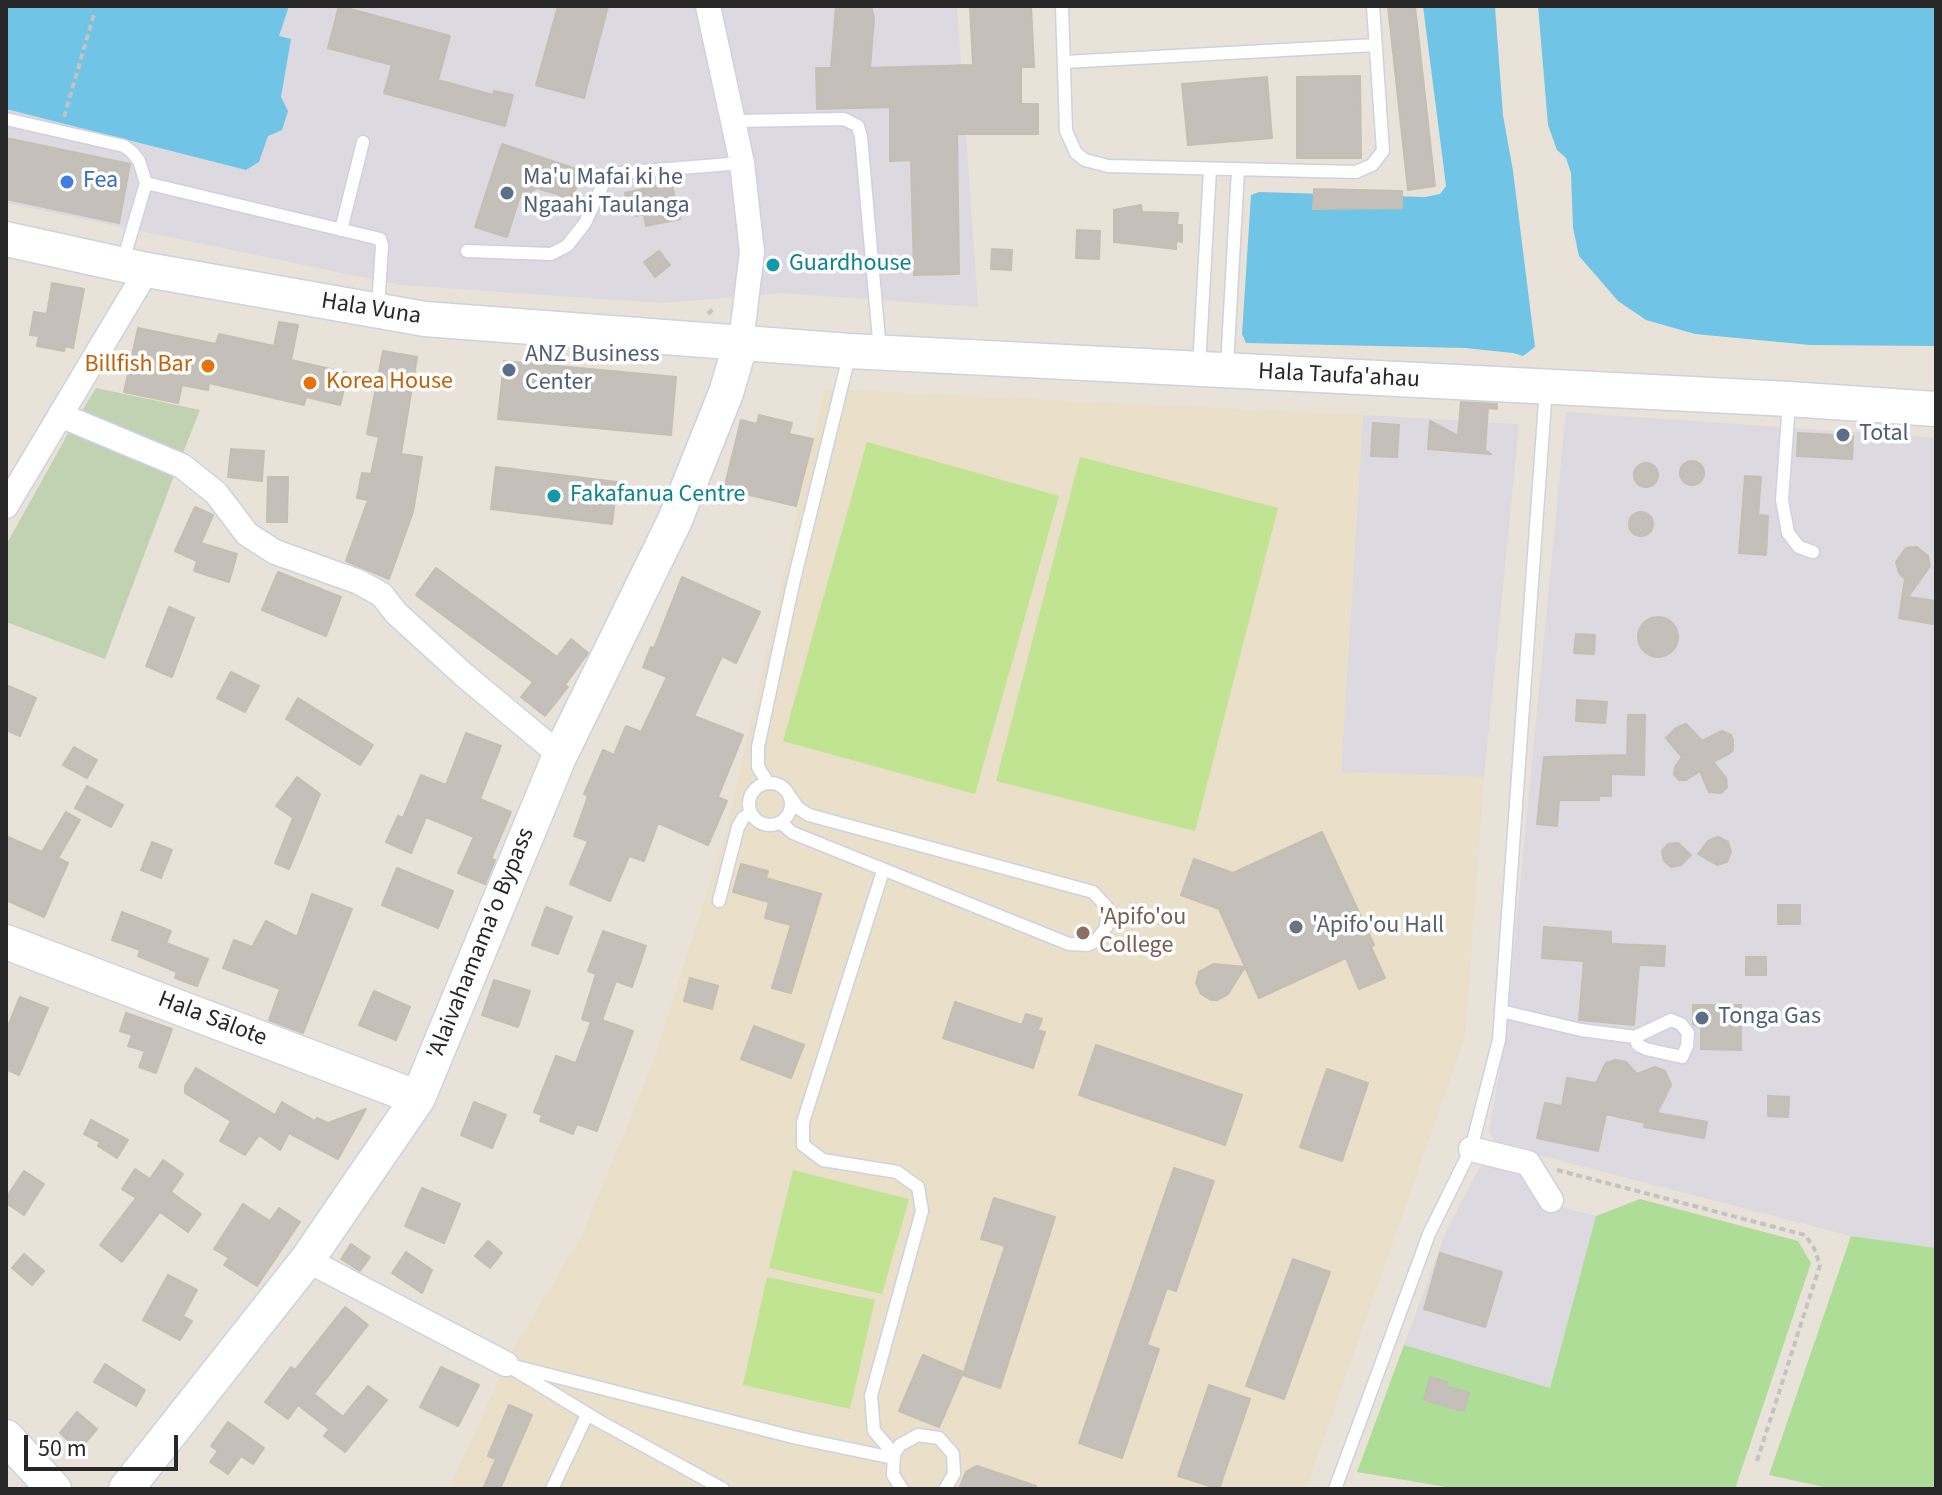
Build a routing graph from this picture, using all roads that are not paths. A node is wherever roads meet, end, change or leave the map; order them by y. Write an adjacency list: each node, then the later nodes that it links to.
1 (708, 6): 7 (street)
2 (1062, 6): 5 (lane)
3 (1373, 6): 4 (lane)
4 (1375, 45): 5 (lane); 11 (lane)
5 (1064, 62): 10 (lane)
6 (6, 119): 12 (lane)
7 (733, 121): 9 (street); 19 (lane)
8 (363, 142): 13 (lane)
9 (742, 163): 15 (lane); 18 (street)
10 (1210, 169): 11 (lane); 20 (lane)
11 (1238, 170): 20 (lane)
12 (146, 183): 13 (lane); 16 (lane)
13 (341, 230): 17 (lane)
14 (6, 239): 16 (main road, Hala Vuna)
15 (467, 251)
16 (135, 267): 17 (main road, Hala Vuna); 24 (street)
17 (377, 312): 18 (main road, Hala Vuna)
18 (741, 342): 19 (main road, Hala Taufa'ahau); 27 (main road, 'Alaivahamama'o Bypass)
19 (865, 352): 20 (main road, Hala Taufa'ahau); 28 (lane)
20 (1213, 371): 21 (main road, Hala Taufa'ahau)
21 (1546, 388): 22 (main road, Hala Taufa'ahau); 35 (lane)
22 (1789, 399): 23 (main road, Hala Taufa'ahau); 26 (lane)
23 (1936, 409)
24 (60, 415): 25 (street); 27 (street)
25 (6, 506)
26 (1813, 552)
27 (560, 755): 37 (main road, 'Alaivahamama'o Bypass)
28 (768, 783): 29 (lane); 30 (lane)
29 (791, 798): 31 (lane); 32 (lane)
30 (751, 813): 31 (lane); 33 (lane)
31 (781, 823): 32 (lane)
32 (883, 871): 44 (lane)
33 (719, 901)
34 (6, 942): 37 (main road, Hala Sālote)
35 (1501, 1011): 36 (lane); 38 (lane)
36 (1635, 1037)
37 (418, 1098): 40 (main road, 'Alaivahamama'o Bypass)
38 (1471, 1149): 39 (street); 51 (lane)
39 (1551, 1200)
40 (307, 1260): 41 (street); 46 (main road, 'Alaivahamama'o Bypass)
41 (506, 1364): 42 (lane); 44 (lane)
42 (587, 1415): 47 (lane); 48 (lane)
43 (6, 1437): 45 (main road)
44 (894, 1456): 49 (lane); 50 (lane)
45 (54, 1489)
46 (126, 1489)
47 (552, 1489)
48 (723, 1489)
49 (902, 1489)
50 (945, 1489)
51 (1335, 1489)

